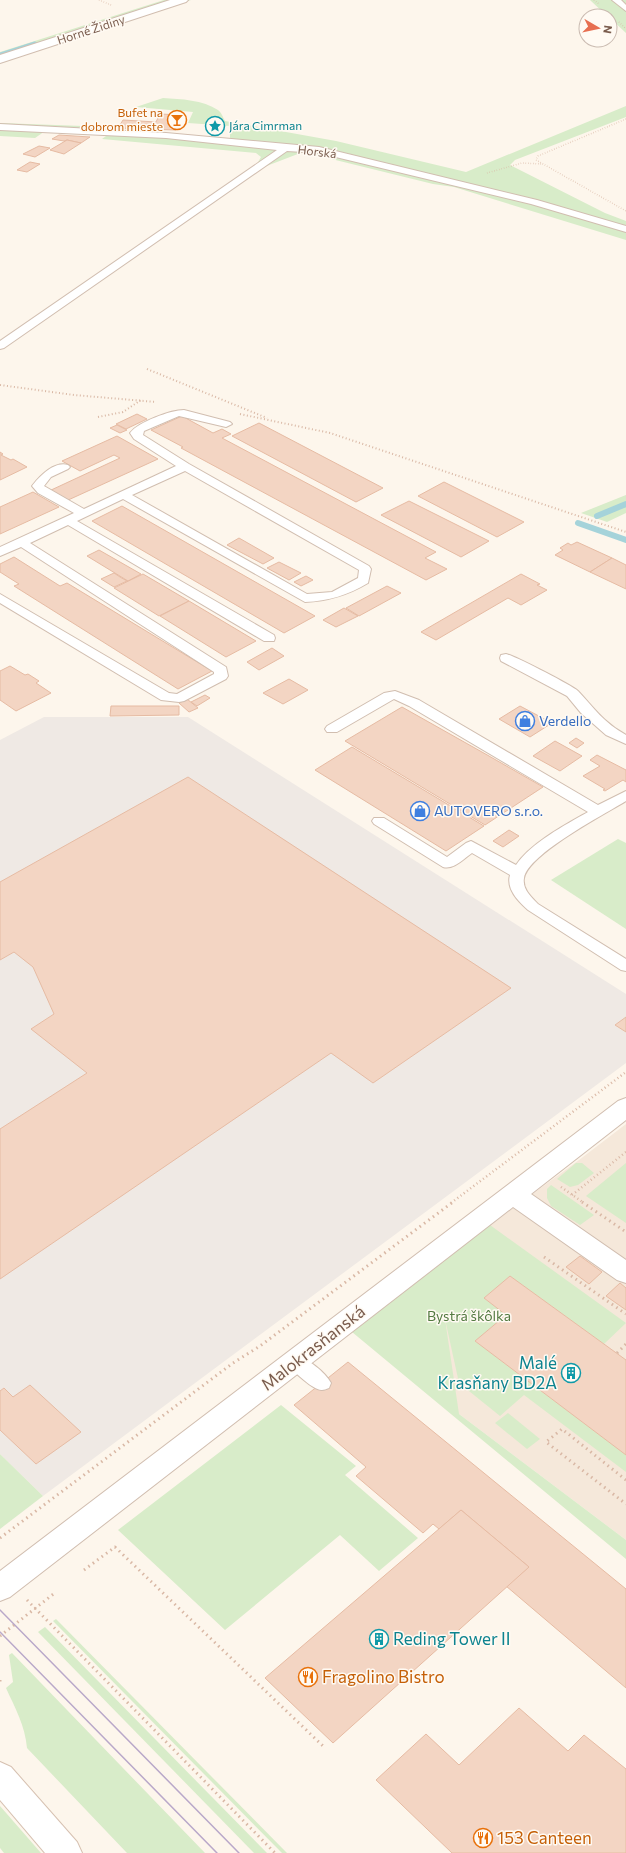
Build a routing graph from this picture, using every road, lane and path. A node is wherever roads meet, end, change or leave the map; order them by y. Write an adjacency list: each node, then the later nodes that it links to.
1 (182, 0): 4 (street, Horné Židiny)
2 (616, 0): 3 (lane)
3 (626, 10)
4 (0, 59)
5 (626, 120): 8 (path)
6 (0, 127): 7 (lane, Horská)
7 (284, 148): 9 (lane, Horská); 10 (lane)
8 (626, 211)
9 (626, 229)
10 (0, 346)
11 (146, 369): 17 (path)
12 (0, 385): 13 (path)
13 (141, 400): 14 (path); 16 (path)
14 (163, 402)
15 (236, 414): 17 (path)
16 (98, 417)
17 (273, 420): 24 (path)
18 (226, 424): 19 (lane)
19 (185, 466): 21 (lane); 21 (lane)
20 (64, 467): 22 (lane)
21 (122, 494): 22 (lane)
22 (82, 513): 23 (lane)
23 (68, 520): 25 (lane); 28 (lane)
24 (626, 532)
25 (21, 542): 26 (lane); 27 (lane)
26 (0, 552)
27 (0, 598)
28 (269, 638)
29 (506, 658): 31 (lane)
30 (332, 728): 33 (lane)
31 (626, 740)
32 (626, 795): 33 (lane)
33 (599, 812): 35 (lane)
34 (379, 821): 35 (lane)
35 (518, 874): 36 (lane)
36 (626, 966)
37 (626, 1072): 51 (path)
38 (626, 1107): 40 (street, Malokrasňanská)
39 (626, 1152): 41 (path)
40 (513, 1194): 43 (street); 47 (street, Malokrasňanská)
41 (626, 1232)
42 (544, 1257): 44 (path)
43 (626, 1273)
44 (626, 1314)
45 (625, 1346): 46 (path)
46 (616, 1353)
47 (296, 1362): 48 (lane); 53 (street, Malokrasňanská)
48 (322, 1383)
49 (626, 1480): 50 (path)
50 (626, 1504)
51 (0, 1538)
52 (84, 1570): 57 (path)
53 (0, 1588)
54 (56, 1592): 55 (path)
55 (35, 1608): 56 (path); 60 (path)
56 (0, 1636)
57 (323, 1746)
58 (0, 1778): 59 (street)
59 (66, 1853)
60 (275, 1853)

